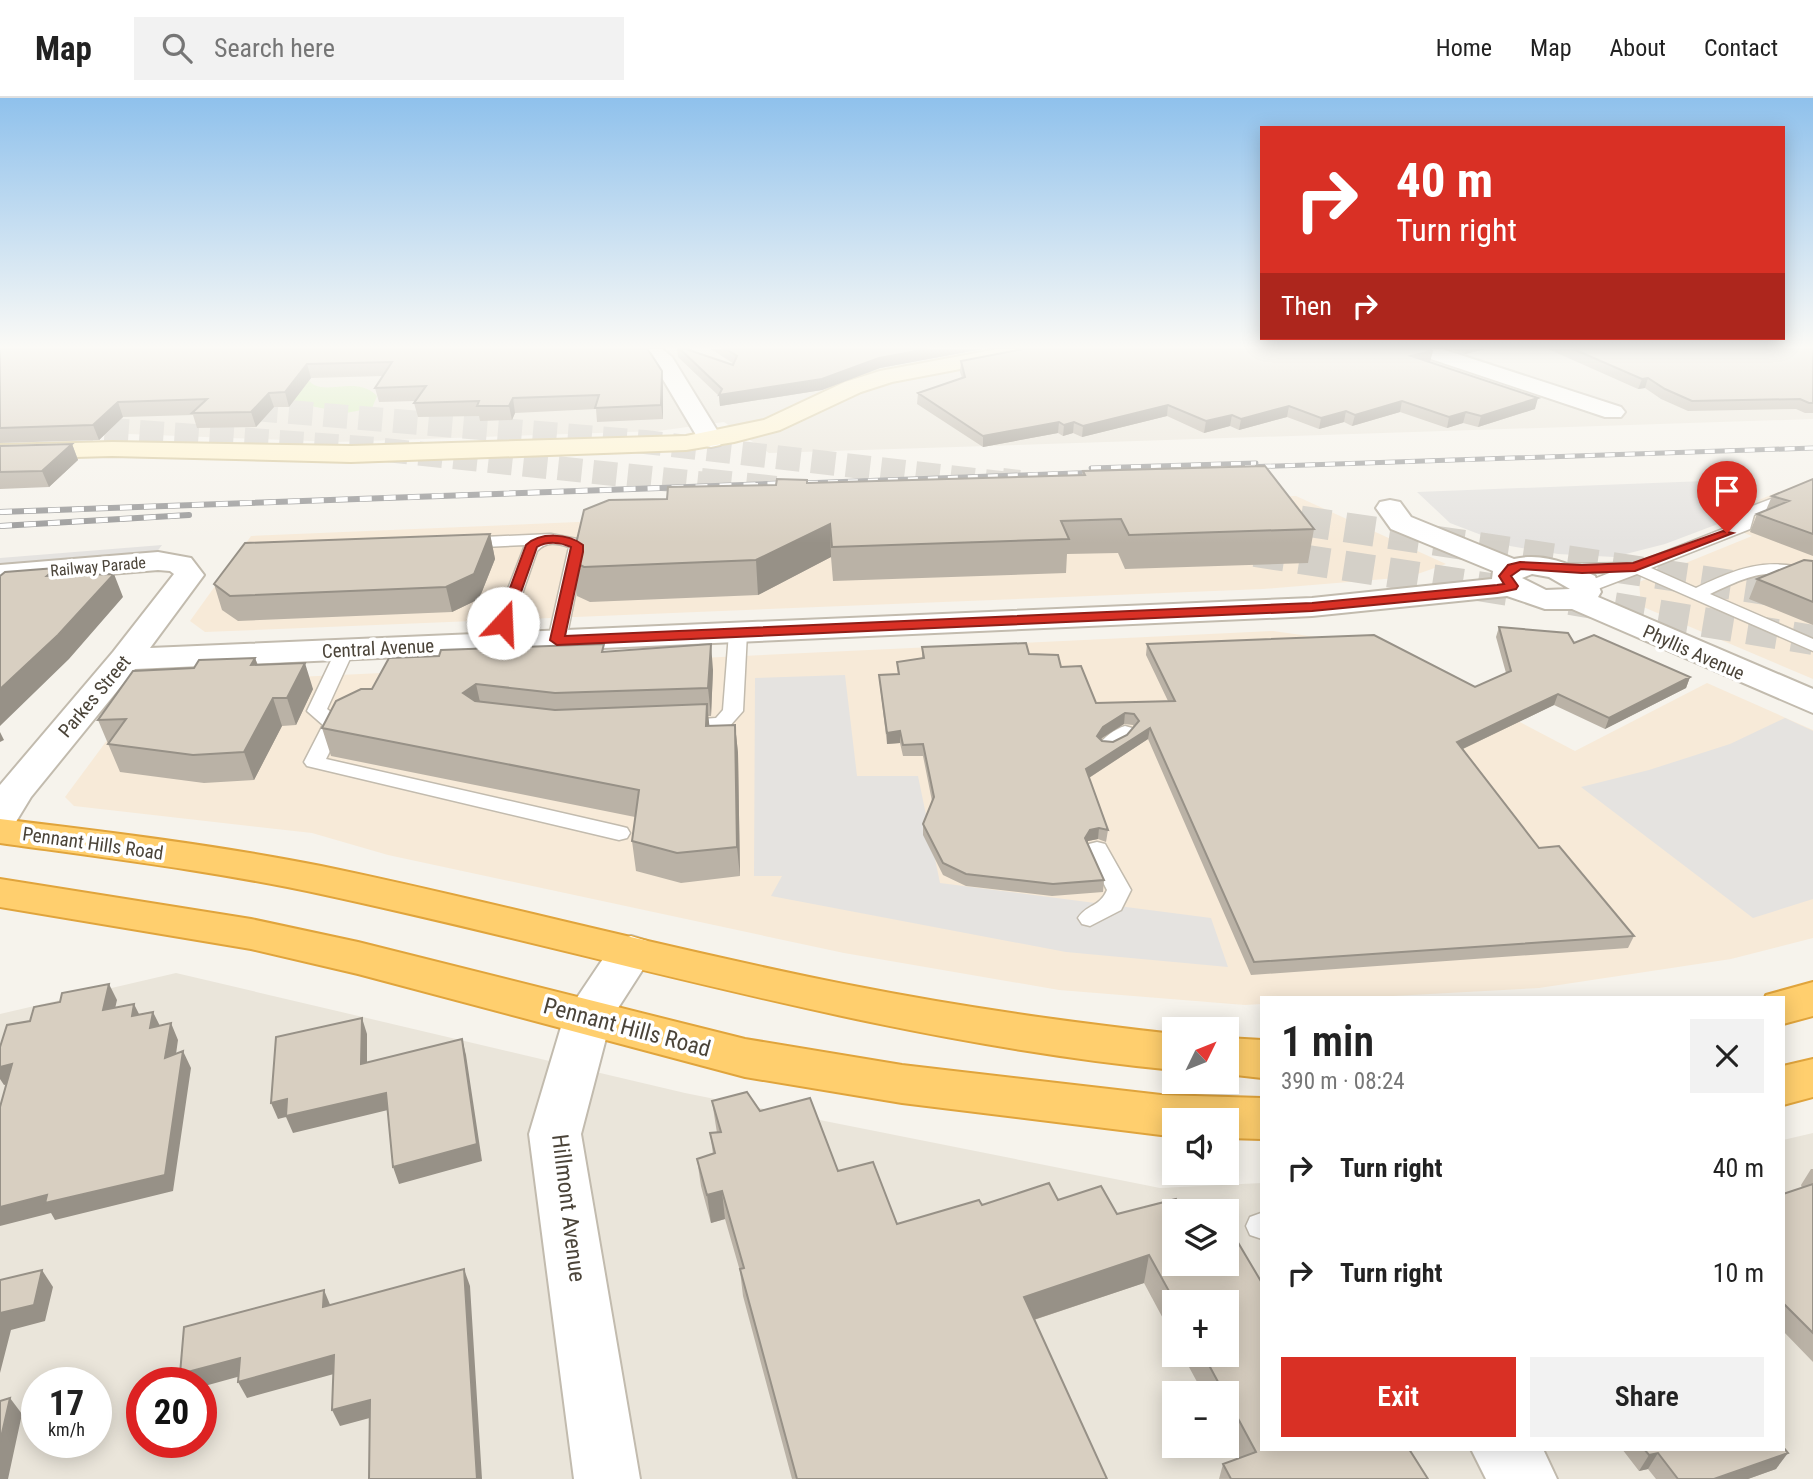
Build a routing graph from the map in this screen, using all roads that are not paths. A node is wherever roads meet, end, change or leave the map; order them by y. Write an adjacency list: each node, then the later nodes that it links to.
1 (694, 413): 3 (street)
2 (802, 413): 3 (main road)
3 (710, 440): 4 (main road)
4 (0, 452)
5 (1813, 487): 9 (lane)
6 (1390, 508): 14 (street)
7 (542, 540): 8 (lane); 18 (lane); 19 (lane)
8 (449, 543)
9 (1635, 567): 10 (lane); 15 (lane); 16 (lane)
10 (1557, 569): 14 (street, Central Avenue); 15 (street)
11 (0, 574): 12 (street, Railway Parade)
12 (189, 575): 22 (street, Parkes Street)
13 (1813, 575): 16 (lane)
14 (1512, 577): 15 (street); 17 (street, Central Avenue)
15 (1581, 593): 23 (street, Phyllis Avenue)
16 (1694, 595): 20 (lane)
17 (737, 633): 18 (street, Central Avenue); 26 (lane)
18 (557, 640): 19 (street, Central Avenue)
19 (496, 643): 21 (street, Central Avenue)
20 (1813, 646)
21 (345, 650): 22 (street, Central Avenue); 25 (lane)
22 (125, 659): 29 (street, Parkes Street)
23 (1813, 702)
24 (357, 713): 25 (lane)
25 (334, 723): 31 (lane)
26 (667, 726)
27 (1125, 732): 28 (lane)
28 (1108, 747)
29 (0, 817)
30 (0, 831): 35 (highway, Pennant Hills Road)
31 (619, 833)
32 (1097, 849): 34 (lane)
33 (0, 893): 38 (highway, Pennant Hills Road)
34 (1090, 918)
35 (631, 952): 38 (street, Hillmont Avenue); 39 (highway, Pennant Hills Road)
36 (1813, 999): 37 (highway)
37 (1785, 1006)
38 (588, 1017): 44 (highway, Pennant Hills Road); 46 (street, Hillmont Avenue)
39 (1162, 1051)
40 (1239, 1057): 41 (highway)
41 (1260, 1059)
42 (1813, 1078): 43 (highway)
43 (1785, 1085)
44 (1260, 1119)
45 (1505, 1451): 47 (street)
46 (607, 1479)
47 (1524, 1479)

